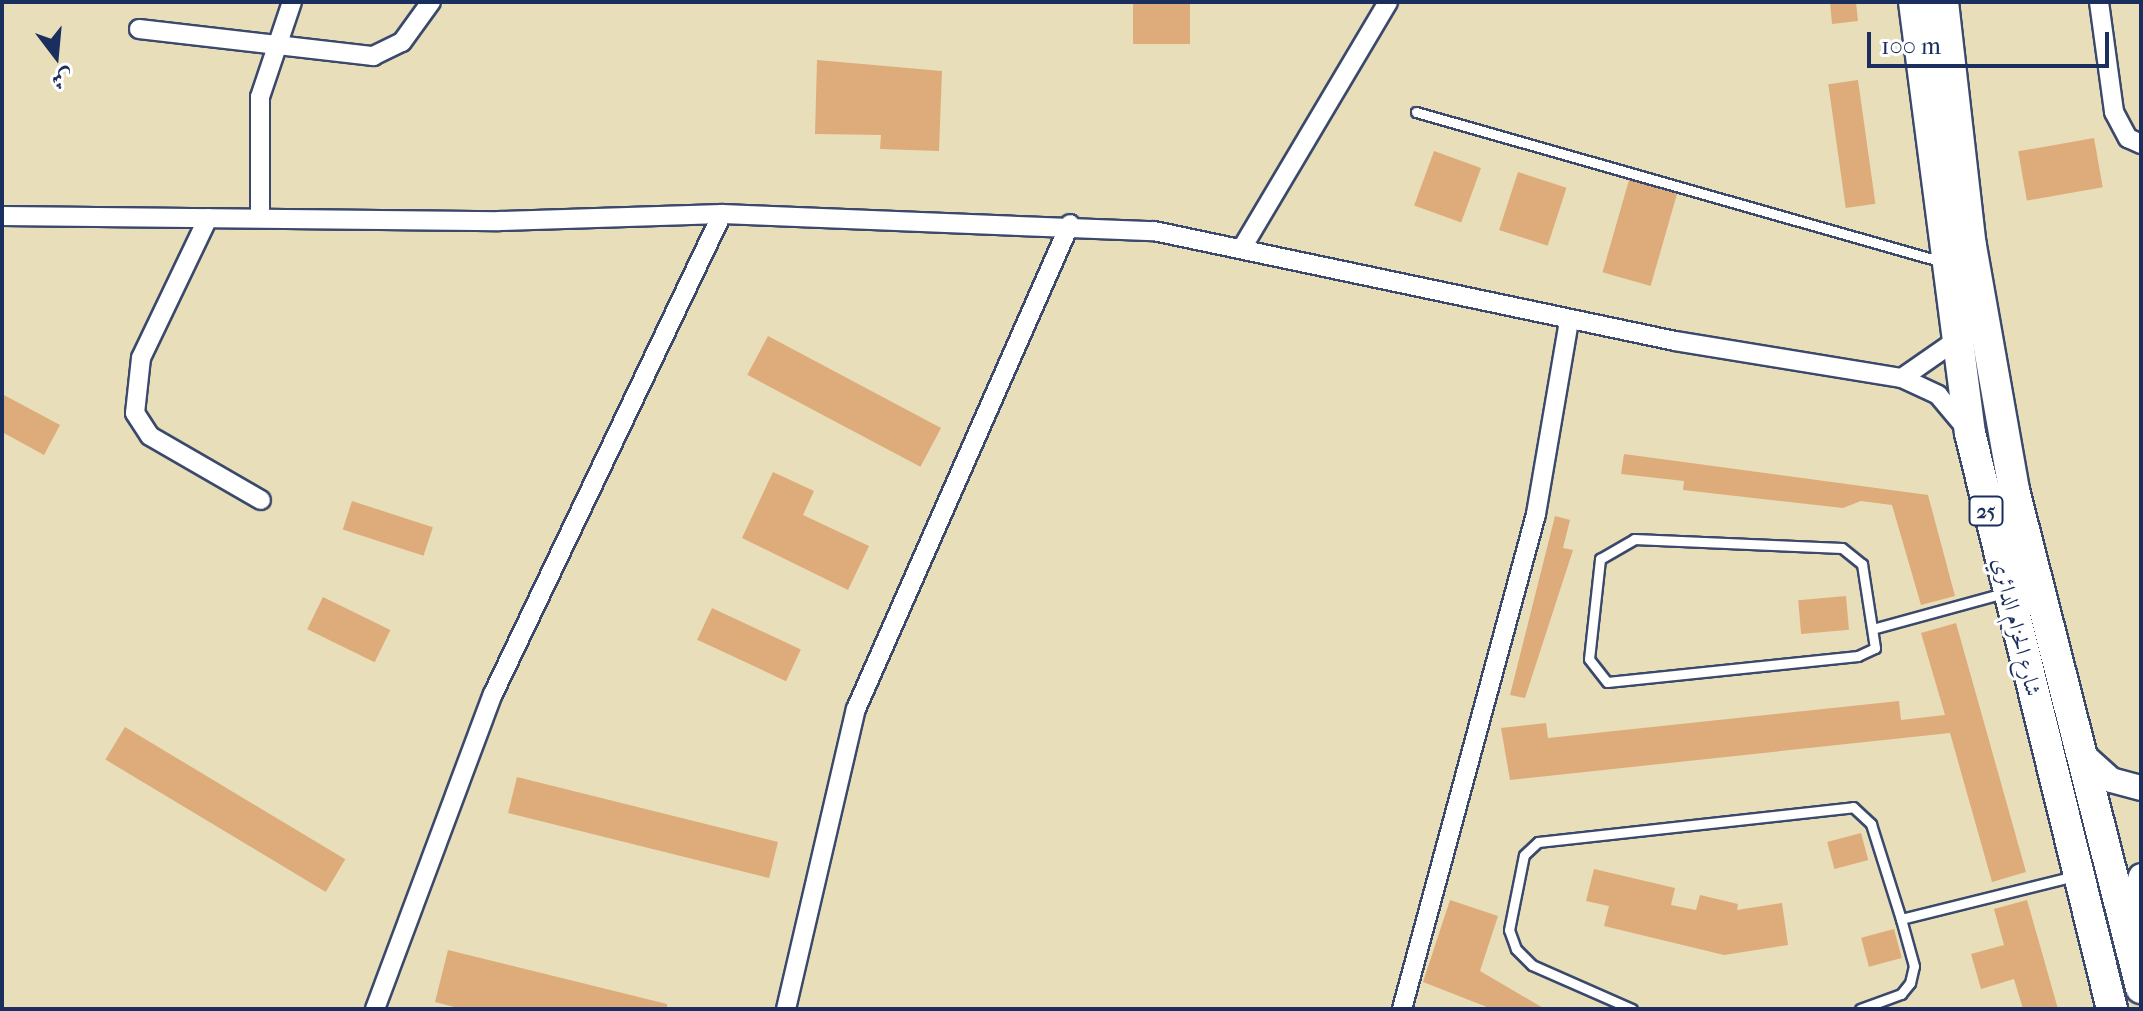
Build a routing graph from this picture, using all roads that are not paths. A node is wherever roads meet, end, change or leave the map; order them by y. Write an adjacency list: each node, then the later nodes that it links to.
1 (292, 2): 8 (street)
2 (431, 2): 8 (street)
3 (1388, 2): 16 (street)
4 (1914, 2): 17 (main road, شارع الحزام الدائري / 25)
5 (1943, 2): 25 (main road, شارع الحزام الدائري / 25)
6 (2099, 2): 10 (street)
7 (139, 29): 8 (street)
8 (277, 46): 14 (street)
9 (1416, 112): 17 (lane)
10 (2141, 144)
11 (722, 214): 14 (street); 15 (street); 32 (street)
12 (2, 216): 13 (street)
13 (208, 218): 14 (street); 22 (street)
14 (260, 218)
15 (1070, 224): 16 (street); 33 (street)
16 (1242, 248): 18 (street)
17 (1943, 262): 19 (main road, شارع الحزام الدائري / 25)
18 (1569, 320): 20 (street); 34 (street)
19 (1955, 341): 20 (street); 21 (main road, شارع الحزام الدائري / 25)
20 (1902, 378): 21 (street)
21 (1970, 433): 23 (main road, شارع الحزام الدائري / 25)
22 (261, 500)
23 (2007, 592): 24 (lane); 27 (main road, شارع الحزام الدائري / 25)
24 (1876, 628): 24 (lane)
25 (2081, 753): 26 (street); 30 (main road, شارع الحزام الدائري / 25)
26 (2141, 788)
27 (2078, 876): 29 (lane); 37 (main road, شارع الحزام الدائري / 25)
28 (2141, 876): 30 (street)
29 (1901, 919): 35 (lane); 36 (lane)
30 (2125, 929): 31 (main road, شارع الحزام الدائري / 25)
31 (2141, 988)
32 (375, 1009)
33 (786, 1009)
34 (1402, 1009)
35 (1632, 1009)
36 (1860, 1009)
37 (2112, 1009)

